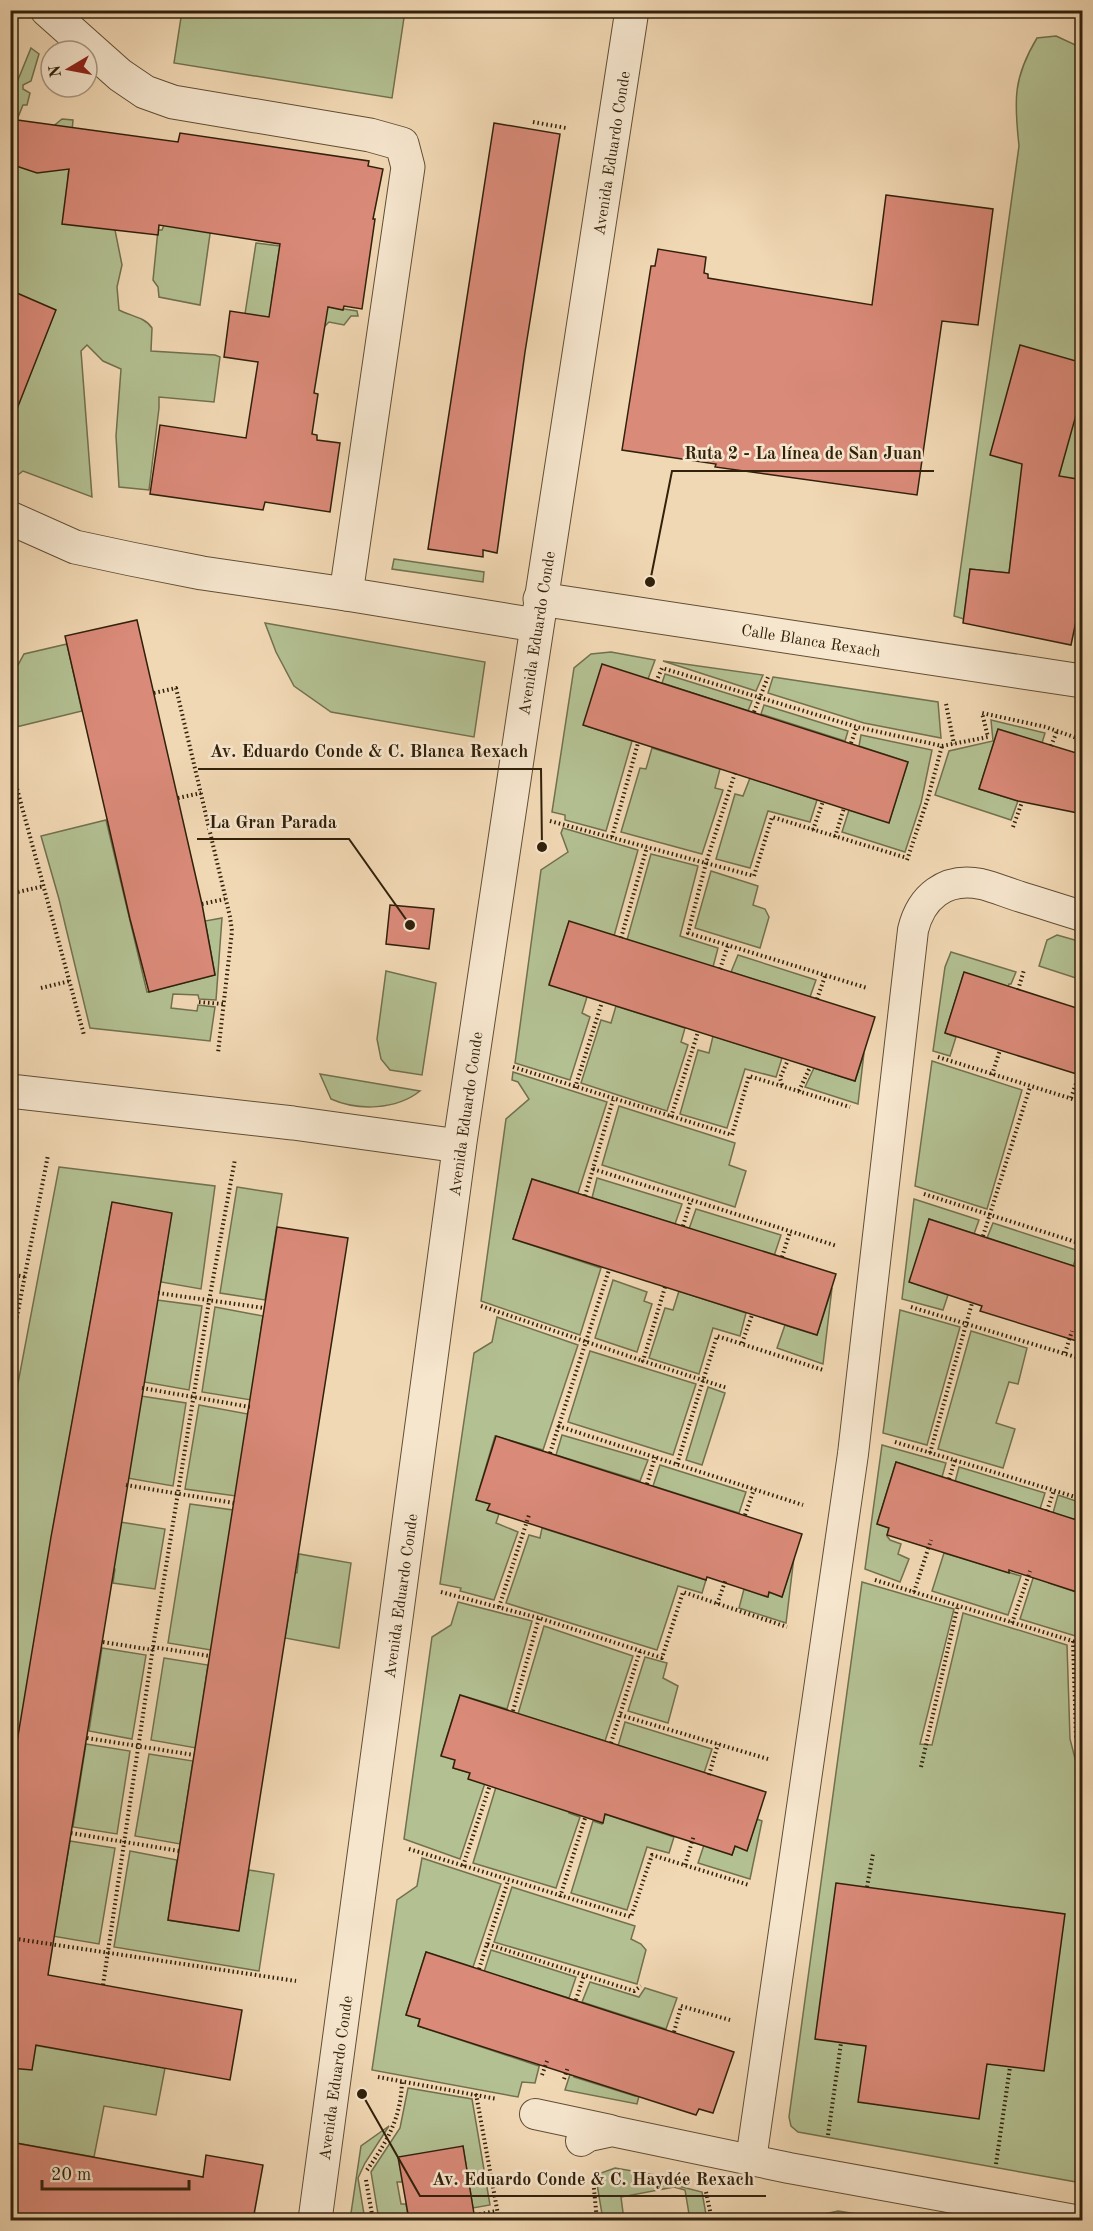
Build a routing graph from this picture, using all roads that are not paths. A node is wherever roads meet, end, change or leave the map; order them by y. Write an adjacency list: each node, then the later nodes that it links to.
1 (47, 10): 4 (street)
2 (633, 10): 5 (street, Avenida Eduardo Conde)
3 (10, 518): 4 (street, Calle Blanca Rexach)
4 (346, 594): 5 (street, Calle Blanca Rexach)
5 (538, 612): 6 (street, Calle Blanca Rexach); 9 (street, Avenida Eduardo Conde)
6 (1083, 681)
7 (1083, 916): 13 (lane)
8 (10, 1090): 9 (street)
9 (459, 1146): 14 (street, Avenida Eduardo Conde)
10 (535, 2114): 11 (lane)
11 (612, 2131): 12 (lane); 13 (lane)
12 (581, 2141)
13 (751, 2160): 15 (lane)
14 (315, 2220)
15 (1075, 2220)

